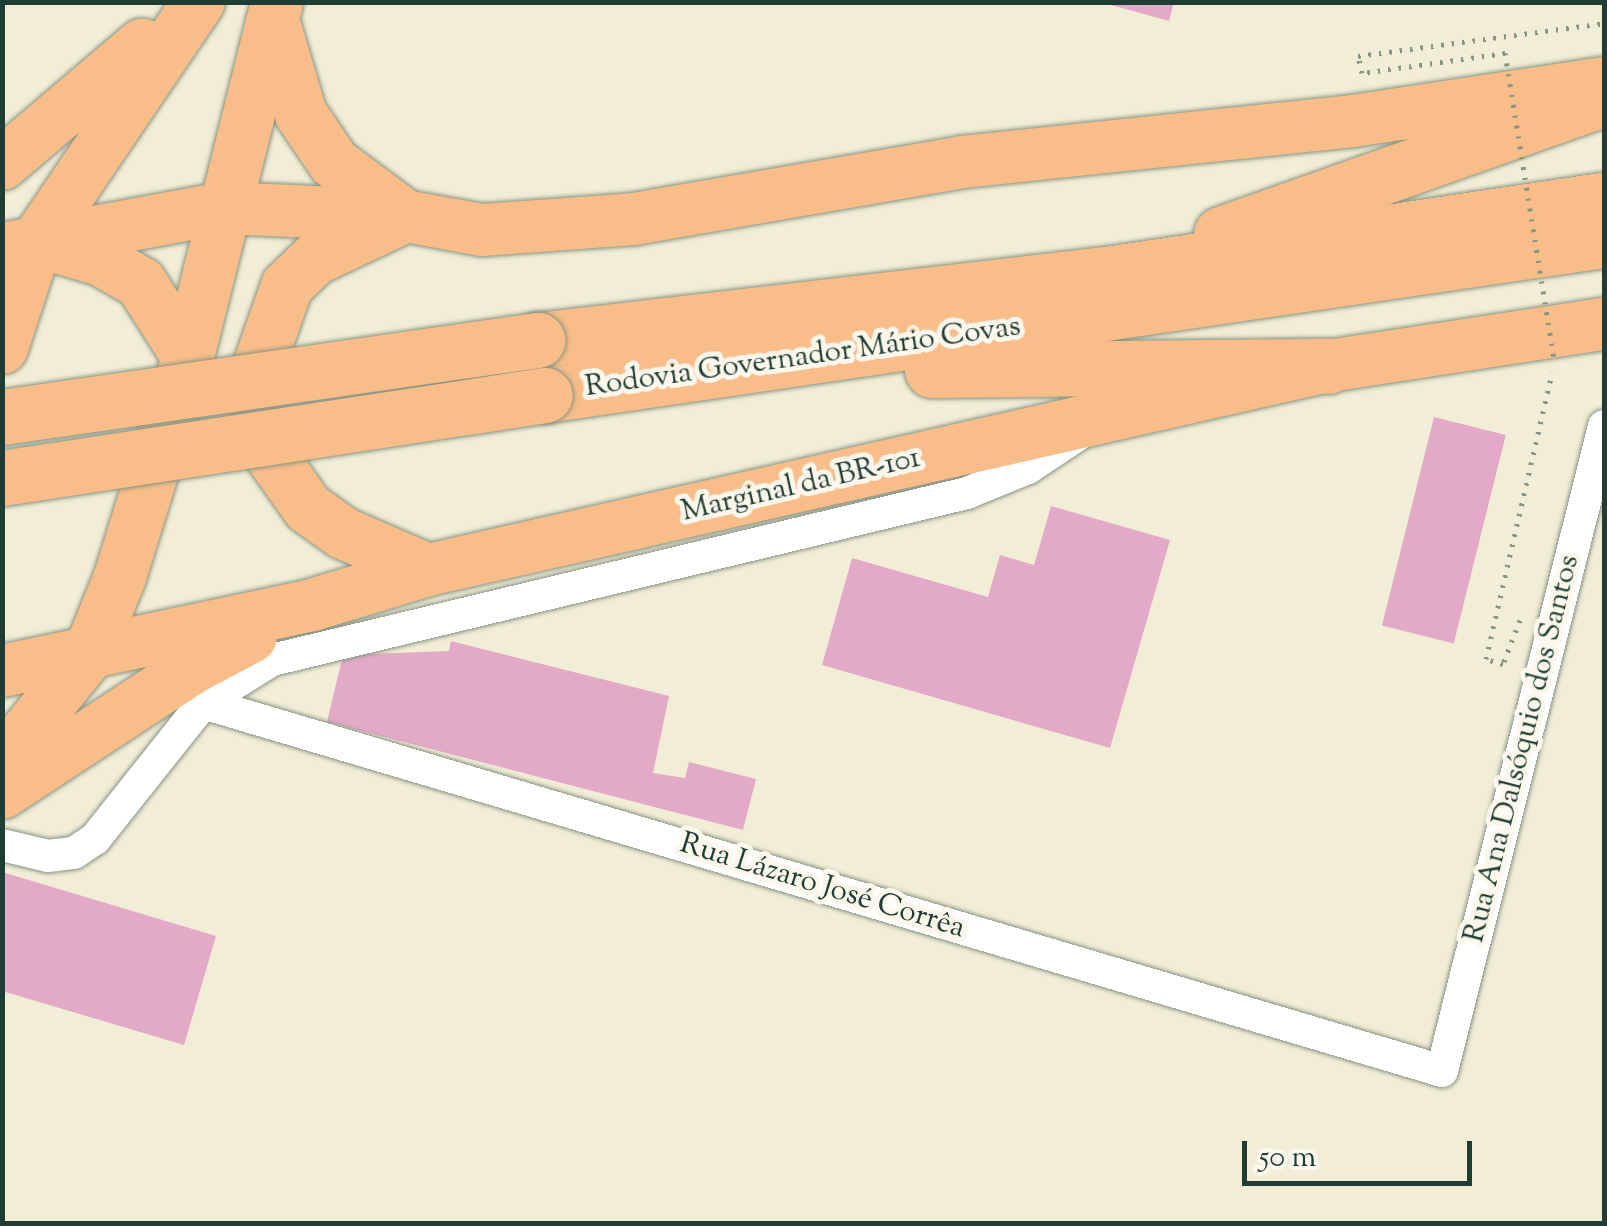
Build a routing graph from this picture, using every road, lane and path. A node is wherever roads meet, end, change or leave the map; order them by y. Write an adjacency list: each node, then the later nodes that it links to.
1 (186, 2): 7 (main road)
2 (199, 2): 12 (main road)
3 (275, 10): 9 (main road); 10 (main road)
4 (1604, 23): 25 (path, bridge)
5 (1604, 83): 10 (main road)
6 (1604, 98): 13 (highway)
7 (2, 164)
8 (1604, 200): 13 (highway, Rodovia Governador Mário Covas)
9 (224, 208): 10 (main road); 12 (main road); 16 (main road)
10 (405, 216): 23 (main road)
11 (1604, 240): 18 (highway, Rodovia Governador Mário Covas)
12 (20, 245): 15 (main road); 16 (main road)
13 (1113, 273): 19 (highway, Rodovia Governador Mário Covas, bridge)
14 (1604, 324): 17 (main road, Marginal da BR-101)
15 (2, 348)
16 (188, 358): 26 (main road)
17 (1328, 366): 18 (highway); 20 (main road, Marginal da BR-101)
18 (684, 377): 22 (highway, Rodovia Governador Mário Covas, bridge)
19 (2, 416)
20 (1104, 417): 23 (main road, Marginal da BR-101); 28 (street)
21 (1604, 426): 32 (street, Rua Ana Dalsóquio dos Santos)
22 (2, 478)
23 (428, 570): 24 (main road, Marginal da BR-101)
24 (312, 605): 26 (main road, Marginal da BR-101); 30 (main road)
25 (1524, 610)
26 (88, 656): 27 (main road, Marginal da BR-101); 29 (main road)
27 (9, 663)
28 (203, 703): 31 (street); 32 (street, Rua Lázaro José Corrêa)
29 (2, 762)
30 (2, 793)
31 (2, 845)
32 (1442, 1071)

